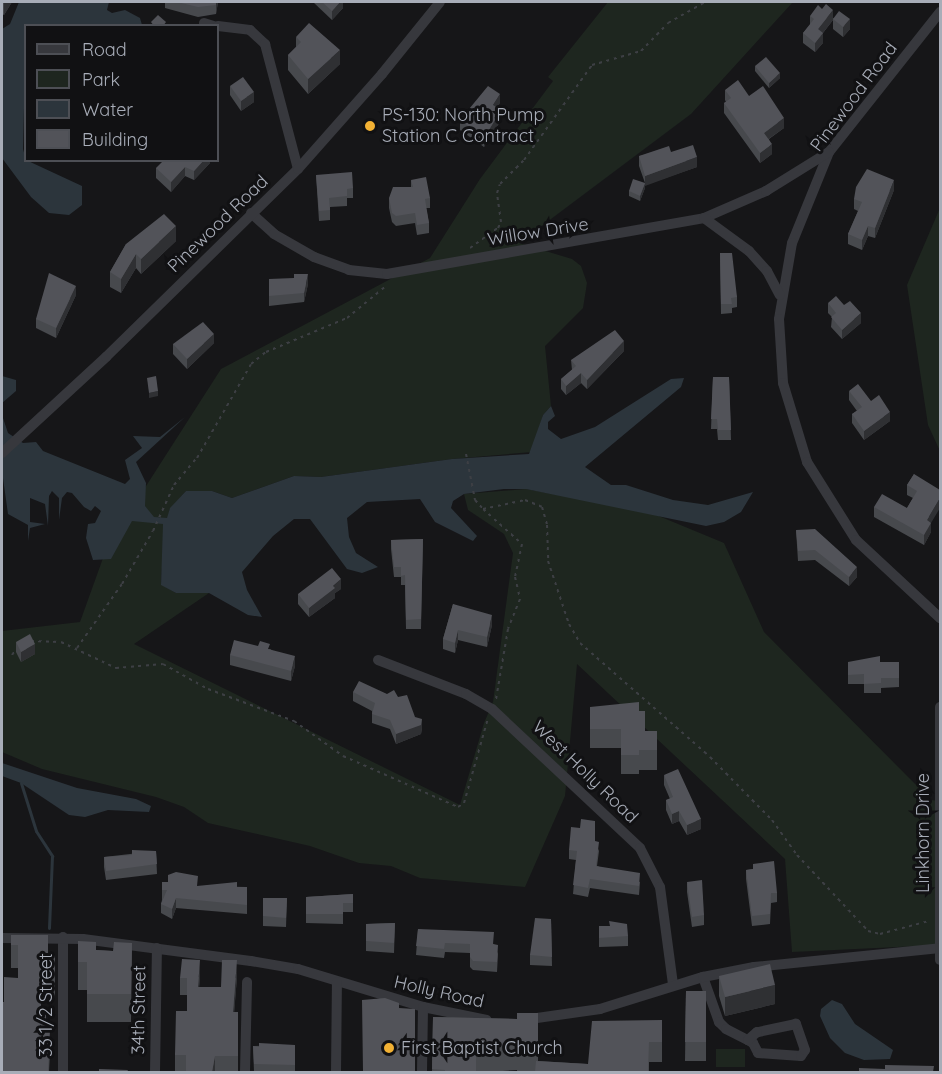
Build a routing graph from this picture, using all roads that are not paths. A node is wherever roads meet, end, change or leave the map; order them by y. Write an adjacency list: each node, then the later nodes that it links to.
1 (440, 2): 5 (street, Pinewood Road)
2 (940, 12): 4 (street, Pinewood Road)
3 (219, 26): 5 (street)
4 (829, 152): 7 (street, Willow Drive); 8 (street, Pinewood Road)
5 (298, 169): 6 (street, Pinewood Road)
6 (251, 213): 7 (street, Willow Drive); 9 (street, Pinewood Road)
7 (704, 218): 8 (street)
8 (780, 295): 10 (street, Pinewood Road)
9 (2, 453)
10 (940, 618)
11 (378, 660): 21 (street, West Holly Road)
12 (940, 707): 16 (street, Linkhorn Drive)
13 (63, 937): 14 (street, Holly Road); 15 (street, Holly Road); 24 (street, 33 1/2 Street)
14 (2, 938)
15 (157, 948): 20 (street, Holly Road); 25 (street, 34th Street)
16 (940, 948): 17 (street, Linkhorn Drive); 18 (street, Holly Road)
17 (940, 960)
18 (704, 976): 21 (street, Holly Road); 23 (street)
19 (247, 982): 26 (street)
20 (337, 982): 22 (street, Holly Road); 27 (street)
21 (672, 986): 22 (street, Holly Road)
22 (423, 1007): 28 (street)
23 (748, 1040): 23 (street)
24 (63, 1072)
25 (155, 1072)
26 (245, 1072)
27 (336, 1072)
28 (422, 1072)

